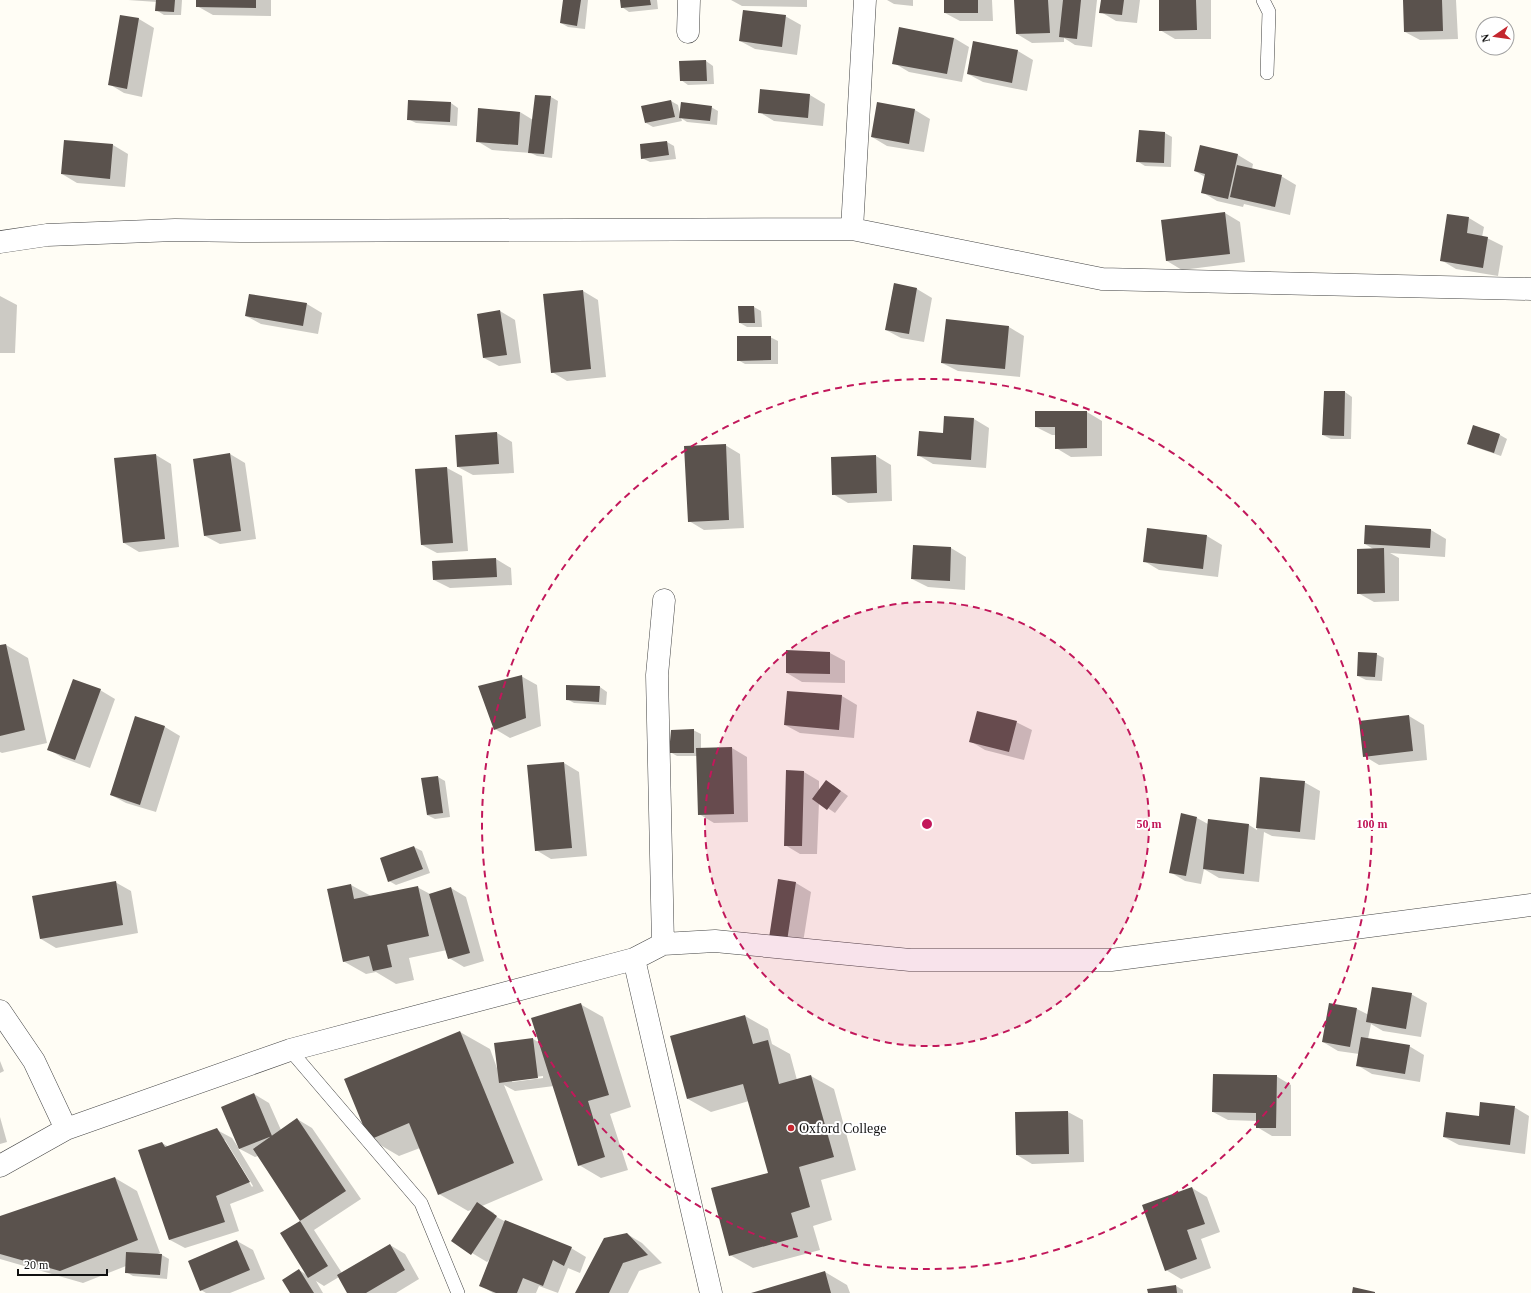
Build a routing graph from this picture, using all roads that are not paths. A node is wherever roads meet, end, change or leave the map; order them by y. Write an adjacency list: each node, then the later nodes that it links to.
1 (689, 0): 4 (street)
2 (865, 0): 6 (street)
3 (1264, 0): 5 (lane)
4 (688, 32)
5 (1267, 73)
6 (852, 229): 7 (street); 8 (street)
7 (0, 242)
8 (1531, 288)
9 (664, 600): 11 (street)
10 (1531, 905): 11 (street)
11 (663, 944): 12 (street)
12 (634, 959): 14 (street); 18 (street)
13 (0, 1010): 15 (street)
14 (290, 1050): 15 (street); 17 (lane)
15 (66, 1129): 16 (street)
16 (0, 1166)
17 (458, 1293)
18 (711, 1293)

